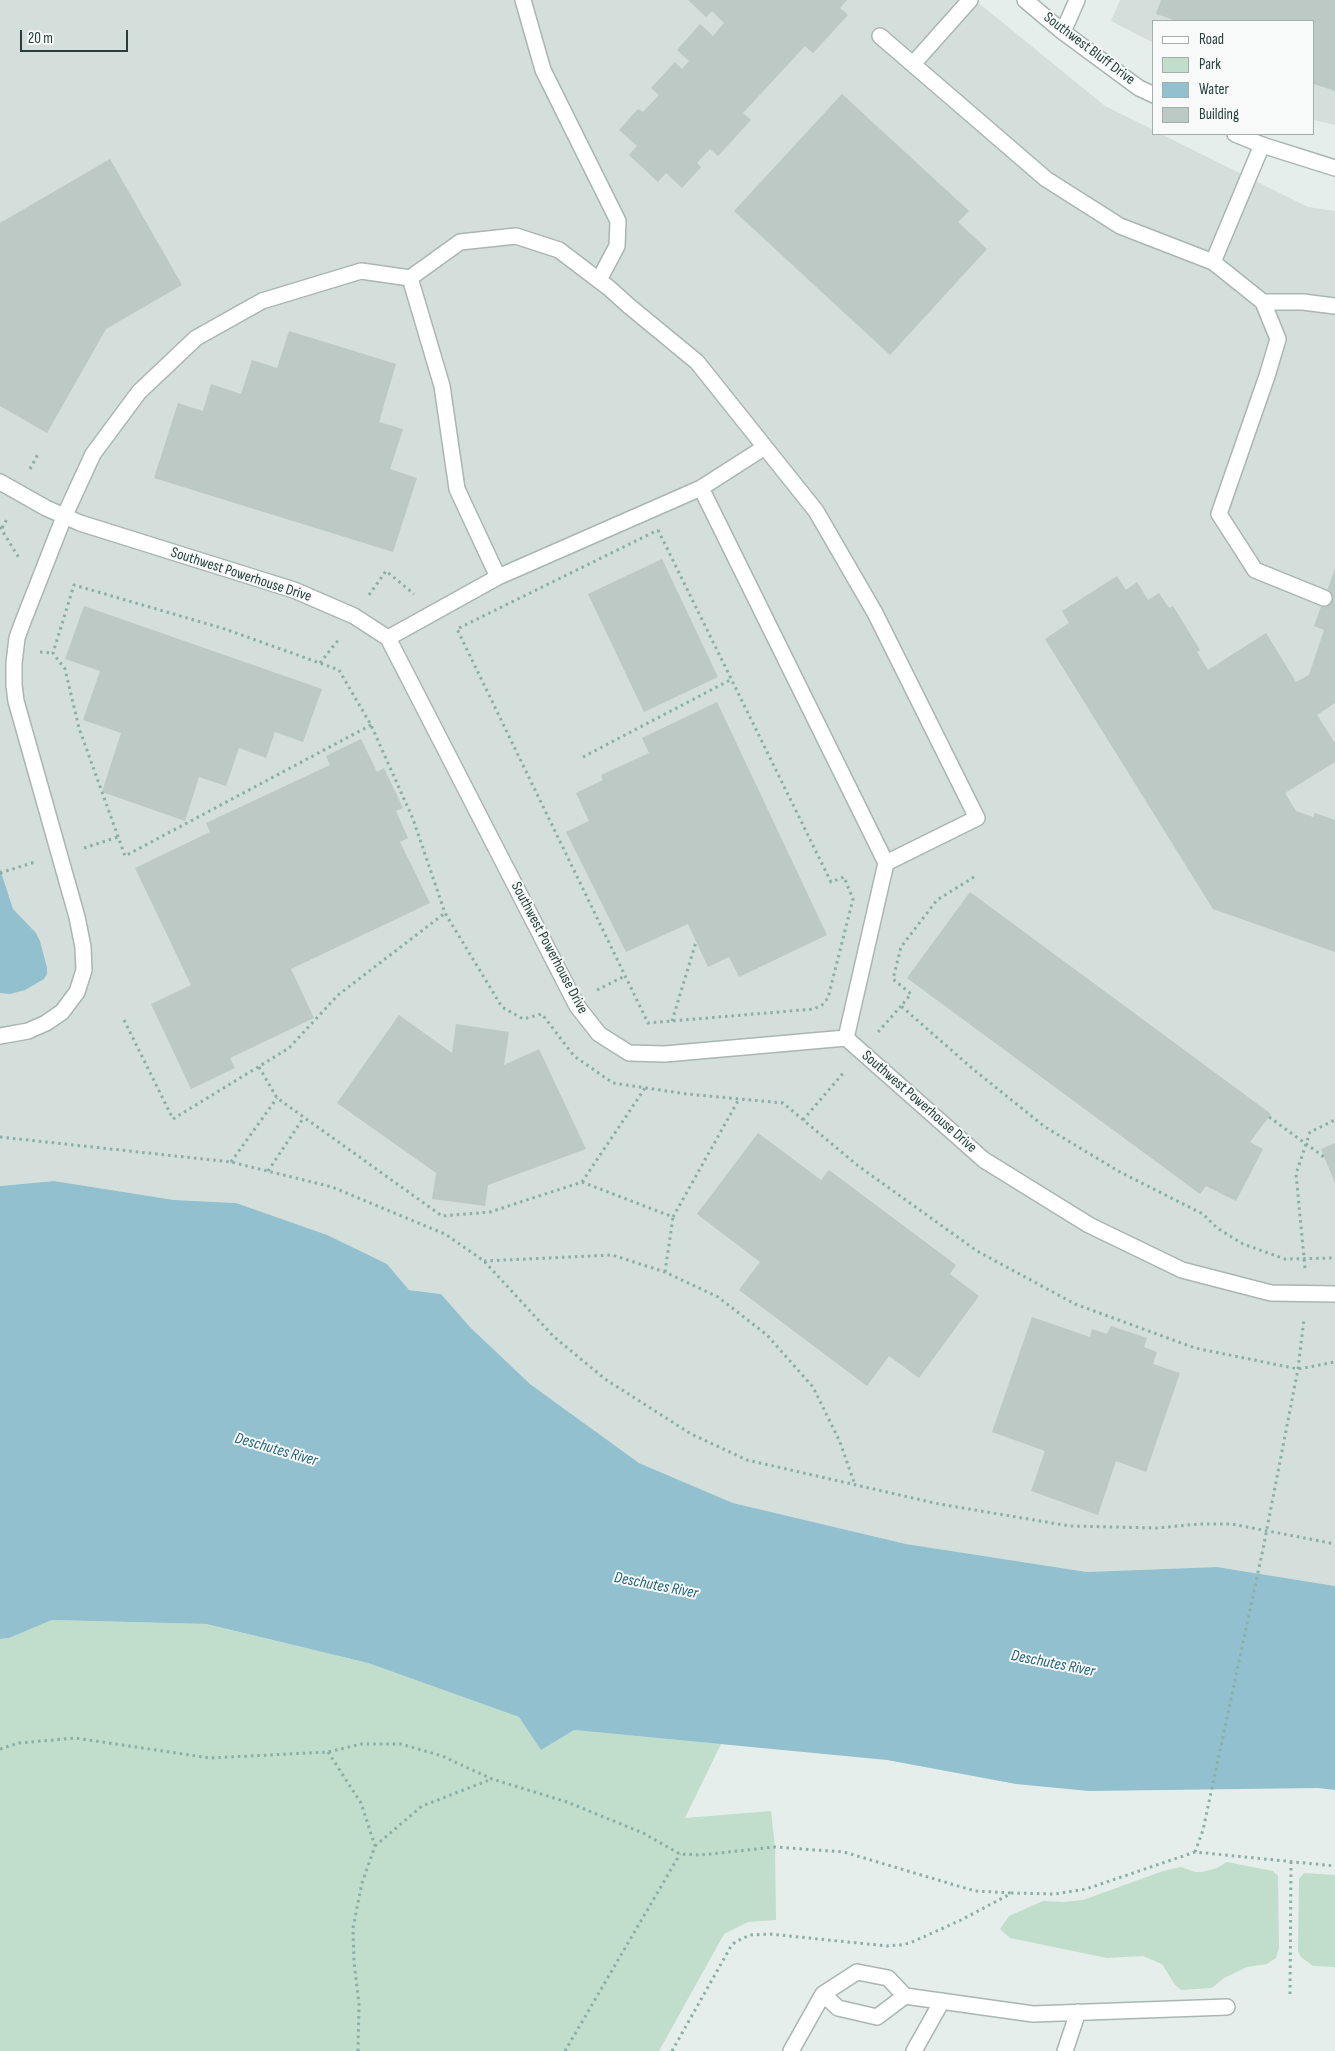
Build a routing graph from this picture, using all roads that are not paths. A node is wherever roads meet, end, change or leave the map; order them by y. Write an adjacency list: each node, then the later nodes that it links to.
1 (523, 0): 14 (street)
2 (970, 0): 7 (street)
3 (1025, 0): 5 (street, Southwest Bluff Drive)
4 (1076, 0): 5 (street)
5 (1063, 32): 8 (street, Southwest Bluff Drive)
6 (880, 36): 7 (street)
7 (913, 64): 12 (street)
8 (1152, 94)
9 (1237, 135): 10 (street)
10 (1262, 145): 11 (street); 12 (street)
11 (1335, 168)
12 (1213, 262): 15 (street)
13 (410, 278): 14 (street); 20 (street); 21 (street)
14 (599, 280): 17 (street)
15 (1263, 302): 16 (street); 22 (street)
16 (1335, 306)
17 (765, 447): 19 (street); 24 (street)
18 (0, 482): 20 (street, Southwest Powerhouse Drive)
19 (701, 488): 21 (street); 24 (street)
20 (64, 517): 23 (street, Southwest Powerhouse Drive); 25 (street)
21 (498, 577): 23 (street)
22 (1324, 598)
23 (388, 638): 26 (street, Southwest Powerhouse Drive)
24 (886, 863): 26 (street)
25 (0, 1036)
26 (846, 1038): 27 (street, Southwest Powerhouse Drive)
27 (1335, 1294)
28 (823, 1994): 29 (street); 29 (street); 33 (street)
29 (905, 1996): 30 (street)
30 (942, 2001): 32 (street); 34 (street)
31 (1227, 2007): 32 (street)
32 (1078, 2012): 35 (street)
33 (791, 2051)
34 (914, 2051)
35 (1065, 2051)

